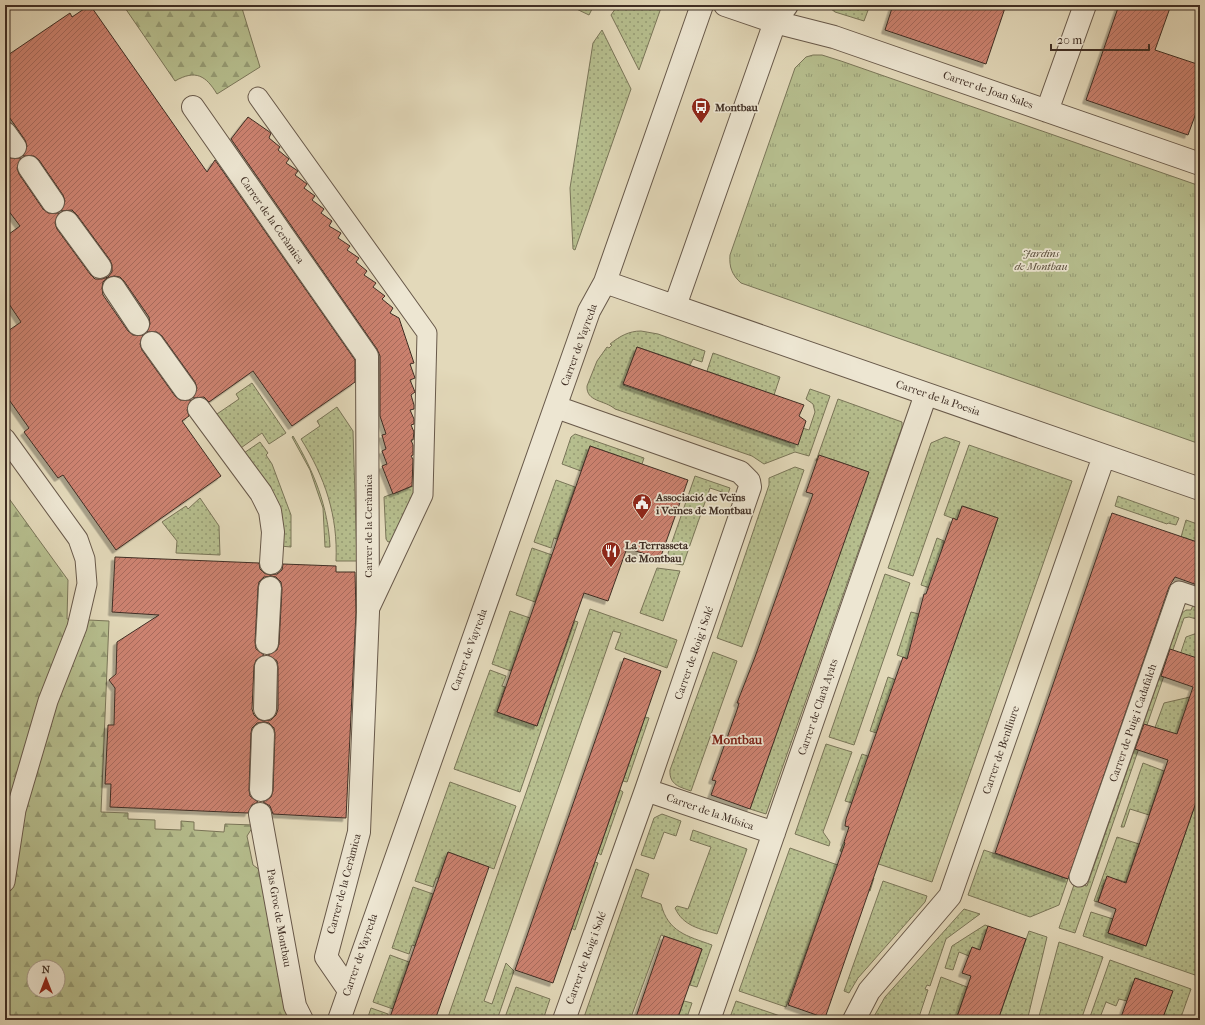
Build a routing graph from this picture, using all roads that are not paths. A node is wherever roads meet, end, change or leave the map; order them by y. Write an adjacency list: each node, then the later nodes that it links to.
1 (702, 5): 13 (street, Carrer de Vayreda)
2 (725, 5): 4 (street)
3 (1085, 5): 7 (street)
4 (781, 14): 7 (street, Carrer de Joan Sales); 15 (street)
5 (258, 98): 28 (lane)
6 (193, 107): 28 (street, Carrer de la Ceràmica)
7 (1047, 111): 8 (street, Carrer de Joan Sales)
8 (1200, 164)
9 (29, 166): 10 (street)
10 (53, 202)
11 (68, 222): 12 (street)
12 (100, 267)
13 (605, 282): 15 (street); 20 (street, Carrer de Vayreda)
14 (114, 288): 16 (street)
15 (675, 306): 19 (street, Carrer de la Poesia)
16 (138, 324)
17 (152, 343): 18 (street)
18 (185, 389)
19 (926, 394): 23 (street, Carrer de la Poesia); 36 (street, Carrer de Clarà Ayats)
20 (556, 407): 34 (street, Carrer de Roig i Solé); 39 (street, Carrer de Vayreda)
21 (199, 409): 25 (street)
22 (5, 438): 38 (lane)
23 (1104, 456): 24 (street, Carrer de la Poesia); 44 (street, Carrer de Benlliure)
24 (1200, 489)
25 (271, 563)
26 (270, 588): 29 (street)
27 (1200, 598): 37 (lane, Carrer de Puig i Cadafalch)
28 (368, 612): 39 (street, Carrer de la Ceràmica)
29 (268, 643)
30 (266, 667): 31 (street)
31 (265, 709)
32 (263, 734): 33 (street)
33 (261, 790)
34 (646, 790): 36 (street, Carrer de la Música); 42 (street, Carrer de Roig i Solé)
35 (260, 814): 40 (street, Pas Groc de Montbau)
36 (774, 833): 43 (street, Carrer de Clarà Ayats)
37 (1079, 877)
38 (5, 882)
39 (348, 989): 41 (street, Carrer de Vayreda)
40 (302, 1020)
41 (338, 1020)
42 (564, 1020)
43 (709, 1020)
44 (854, 1020)

